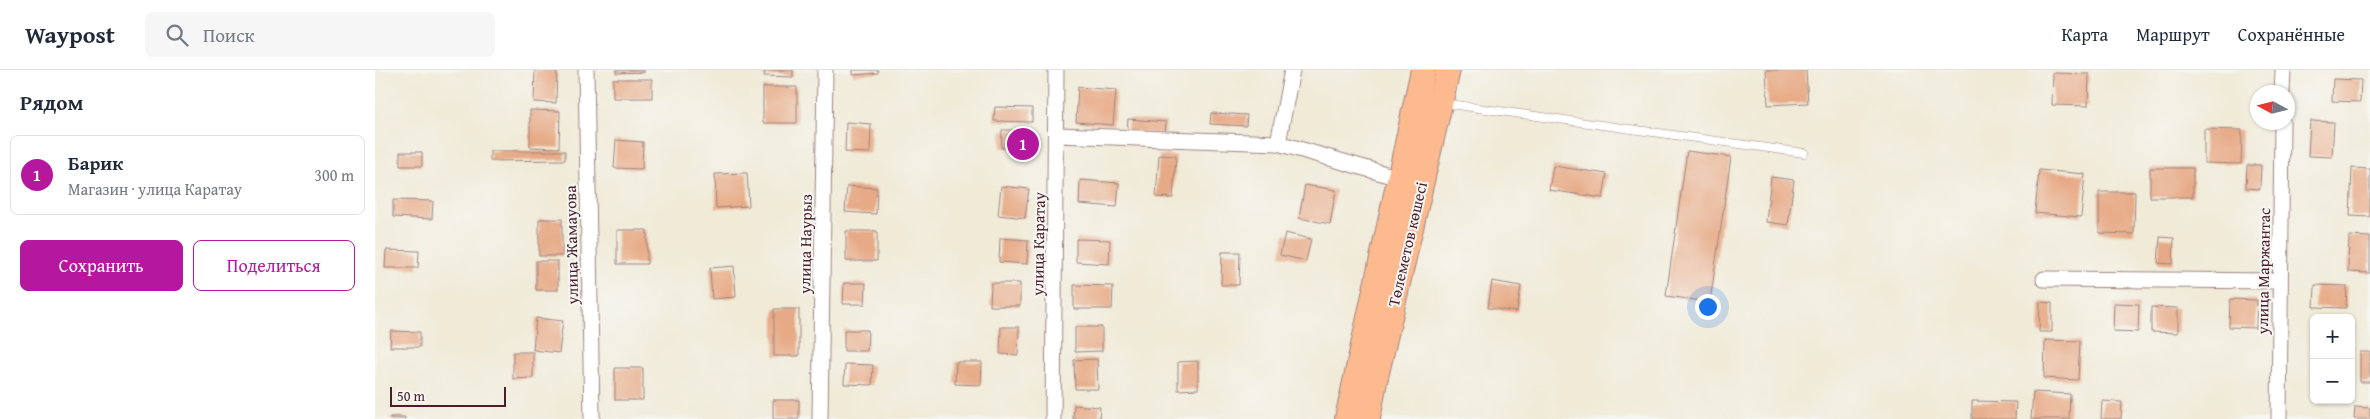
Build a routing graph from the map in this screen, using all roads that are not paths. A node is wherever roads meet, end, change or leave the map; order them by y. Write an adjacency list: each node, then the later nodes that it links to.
1 (586, 70): 17 (street, улица Жамауова)
2 (825, 70): 18 (street, улица Наурыз)
3 (1055, 70): 11 (street, улица Каратау)
4 (1292, 70): 12 (street)
5 (1423, 70): 14 (main road, Төлеметов көшесі)
6 (1448, 70): 9 (main road, Төлеметов көшесі)
7 (2283, 70): 8 (street)
8 (2282, 85)
9 (1440, 102): 13 (lane); 21 (main road, Төлеметов көшесі)
10 (2282, 130): 16 (street, улица Маржантас)
11 (1057, 135): 12 (street); 19 (street, улица Каратау)
12 (1278, 142): 14 (street)
13 (1805, 153)
14 (1399, 178): 20 (main road, Төлеметов көшесі)
15 (2044, 279): 16 (street)
16 (2280, 281): 22 (street, улица Маржантас)
17 (592, 419)
18 (820, 419)
19 (1053, 419)
20 (1347, 419)
21 (1368, 419)
22 (2279, 419)

